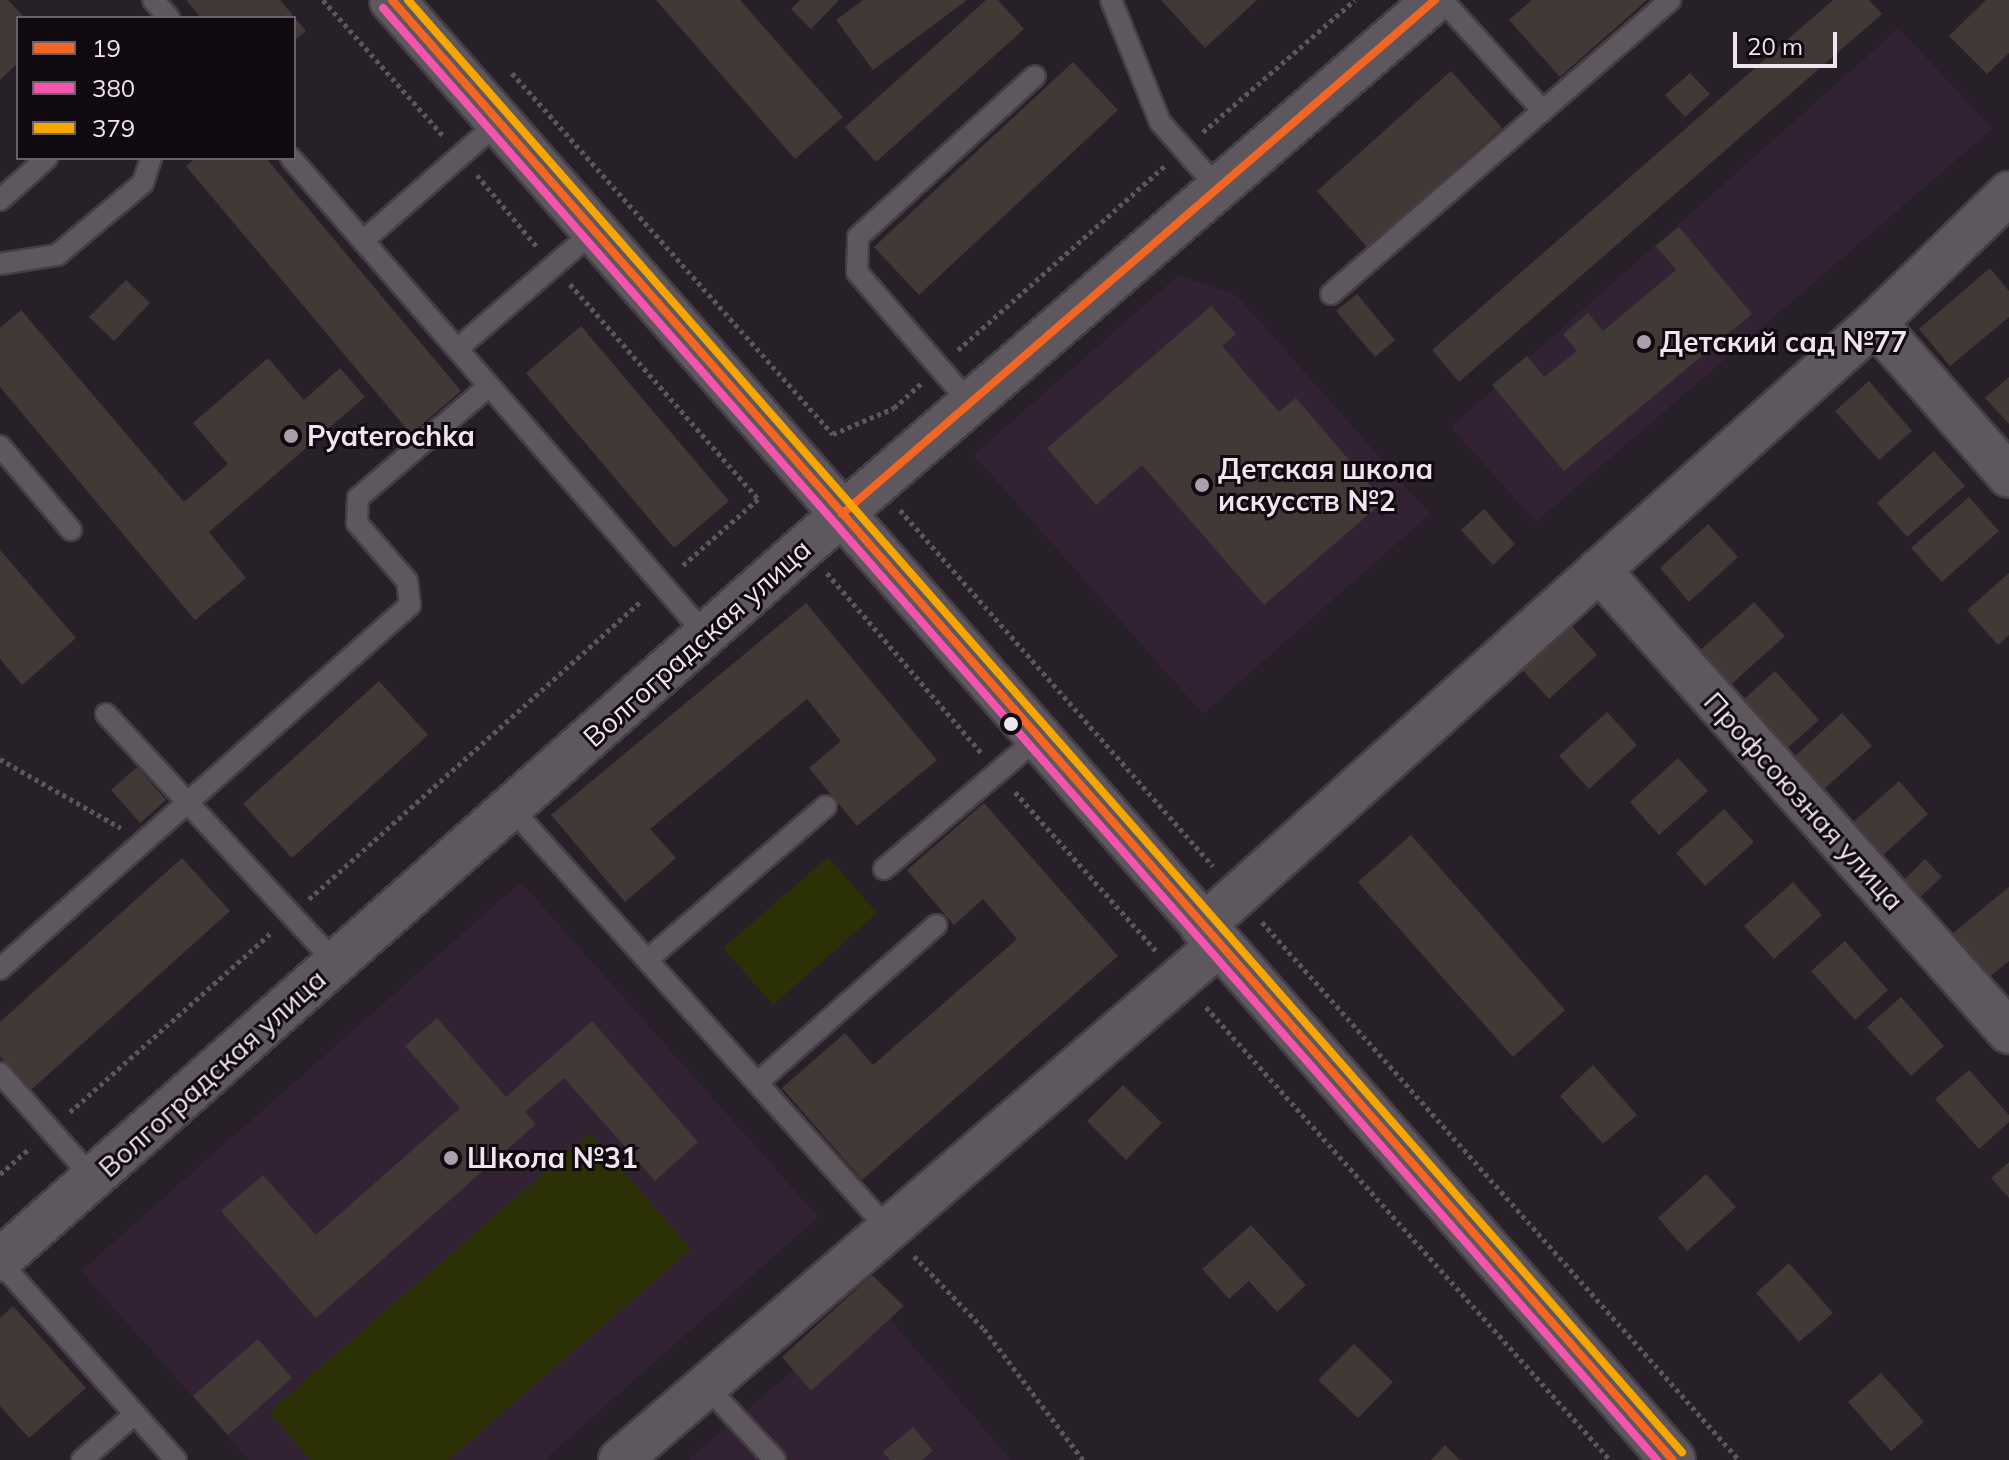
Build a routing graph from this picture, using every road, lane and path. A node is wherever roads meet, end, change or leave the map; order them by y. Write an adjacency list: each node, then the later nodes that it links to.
1 (153, 0): 8 (lane)
2 (392, 0): 12 (street)
3 (1111, 0): 13 (lane)
4 (1355, 0): 13 (path)
5 (1435, 0): 17 (street, Волгоградская улица)
6 (1442, 0): 11 (lane)
7 (1671, 0): 11 (lane)
8 (167, 16)
9 (510, 70): 27 (path)
10 (1035, 76): 29 (lane)
11 (1543, 111): 23 (lane)
12 (499, 122): 20 (street); 21 (lane)
13 (1184, 149): 17 (lane); 26 (path)
14 (45, 160): 19 (lane)
15 (150, 160): 22 (lane)
16 (293, 160): 21 (lane)
17 (1218, 188): 29 (street, Волгоградская улица)
18 (2009, 193): 24 (street)
19 (0, 200)
20 (594, 231): 25 (lane); 34 (street)
21 (363, 241): 25 (lane)
22 (0, 264)
23 (1331, 294)
24 (1875, 323): 31 (street); 36 (street)
25 (457, 349): 28 (lane)
26 (952, 356)
27 (929, 377)
28 (489, 386): 38 (lane); 44 (lane)
29 (970, 403): 34 (street, Волгоградская улица)
30 (0, 446): 35 (lane)
31 (2009, 476)
32 (758, 499): 38 (path)
33 (896, 505): 49 (path)
34 (842, 514): 39 (street, Волгоградская улица); 41 (street)
35 (71, 530)
36 (1599, 570): 49 (street); 57 (street, Профсоюзная улица)
37 (824, 571): 43 (path)
38 (661, 584): 39 (lane); 50 (path)
39 (706, 635): 46 (street, Волгоградская улица)
40 (106, 714): 44 (lane)
41 (1038, 738): 43 (lane); 52 (street)
42 (0, 759): 47 (path)
43 (998, 772): 48 (lane); 56 (path)
44 (189, 803): 47 (lane); 50 (lane)
45 (826, 806): 53 (lane)
46 (511, 808): 53 (lane); 54 (street, Волгоградская улица)
47 (145, 841): 55 (lane)
48 (884, 869)
49 (1238, 894): 52 (street); 74 (path)
50 (291, 915): 54 (lane); 60 (path)
51 (936, 925): 59 (lane)
52 (1210, 936): 56 (street); 73 (street)
53 (647, 960): 59 (lane)
54 (336, 963): 62 (street, Волгоградская улица)
55 (0, 969)
56 (1180, 978): 63 (street); 72 (path)
57 (2009, 1032)
58 (0, 1073): 60 (lane)
59 (757, 1083): 63 (lane)
60 (50, 1130): 61 (path); 62 (lane)
61 (0, 1174)
62 (93, 1178): 64 (street, Волгоградская улица)
63 (888, 1229): 65 (street); 71 (path)
64 (0, 1261): 66 (lane)
65 (706, 1386): 69 (street); 70 (lane)
66 (135, 1414): 67 (lane); 68 (lane)
67 (82, 1460)
68 (176, 1460)
69 (620, 1460)
70 (775, 1460)
71 (1083, 1460)
72 (1610, 1460)
73 (1673, 1460)
74 (1739, 1460)

